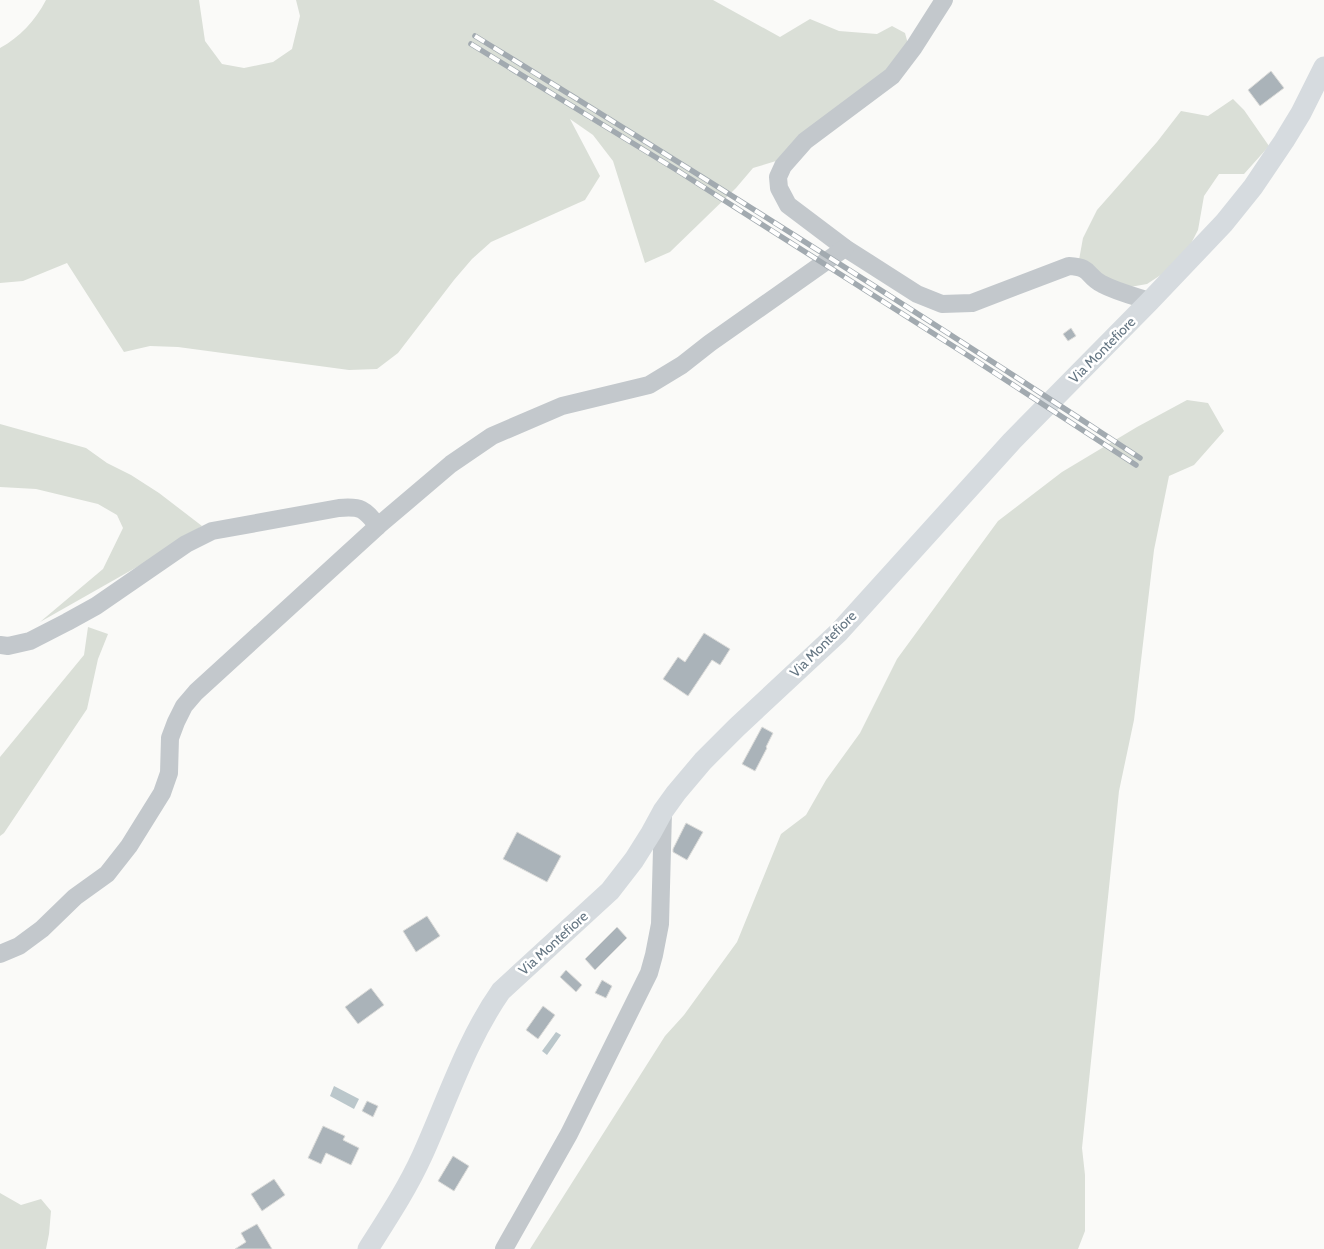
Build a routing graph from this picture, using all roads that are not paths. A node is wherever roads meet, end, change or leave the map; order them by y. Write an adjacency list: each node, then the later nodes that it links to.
1 (944, 0): 3 (street)
2 (1324, 67): 4 (main road, Via Montefiore)
3 (845, 248): 4 (street); 5 (street)
4 (1150, 301): 7 (main road, Via Montefiore)
5 (378, 526): 6 (street); 8 (street)
6 (0, 645)
7 (663, 811): 9 (main road, Via Montefiore); 10 (street)
8 (0, 954)
9 (368, 1249)
10 (504, 1249)

